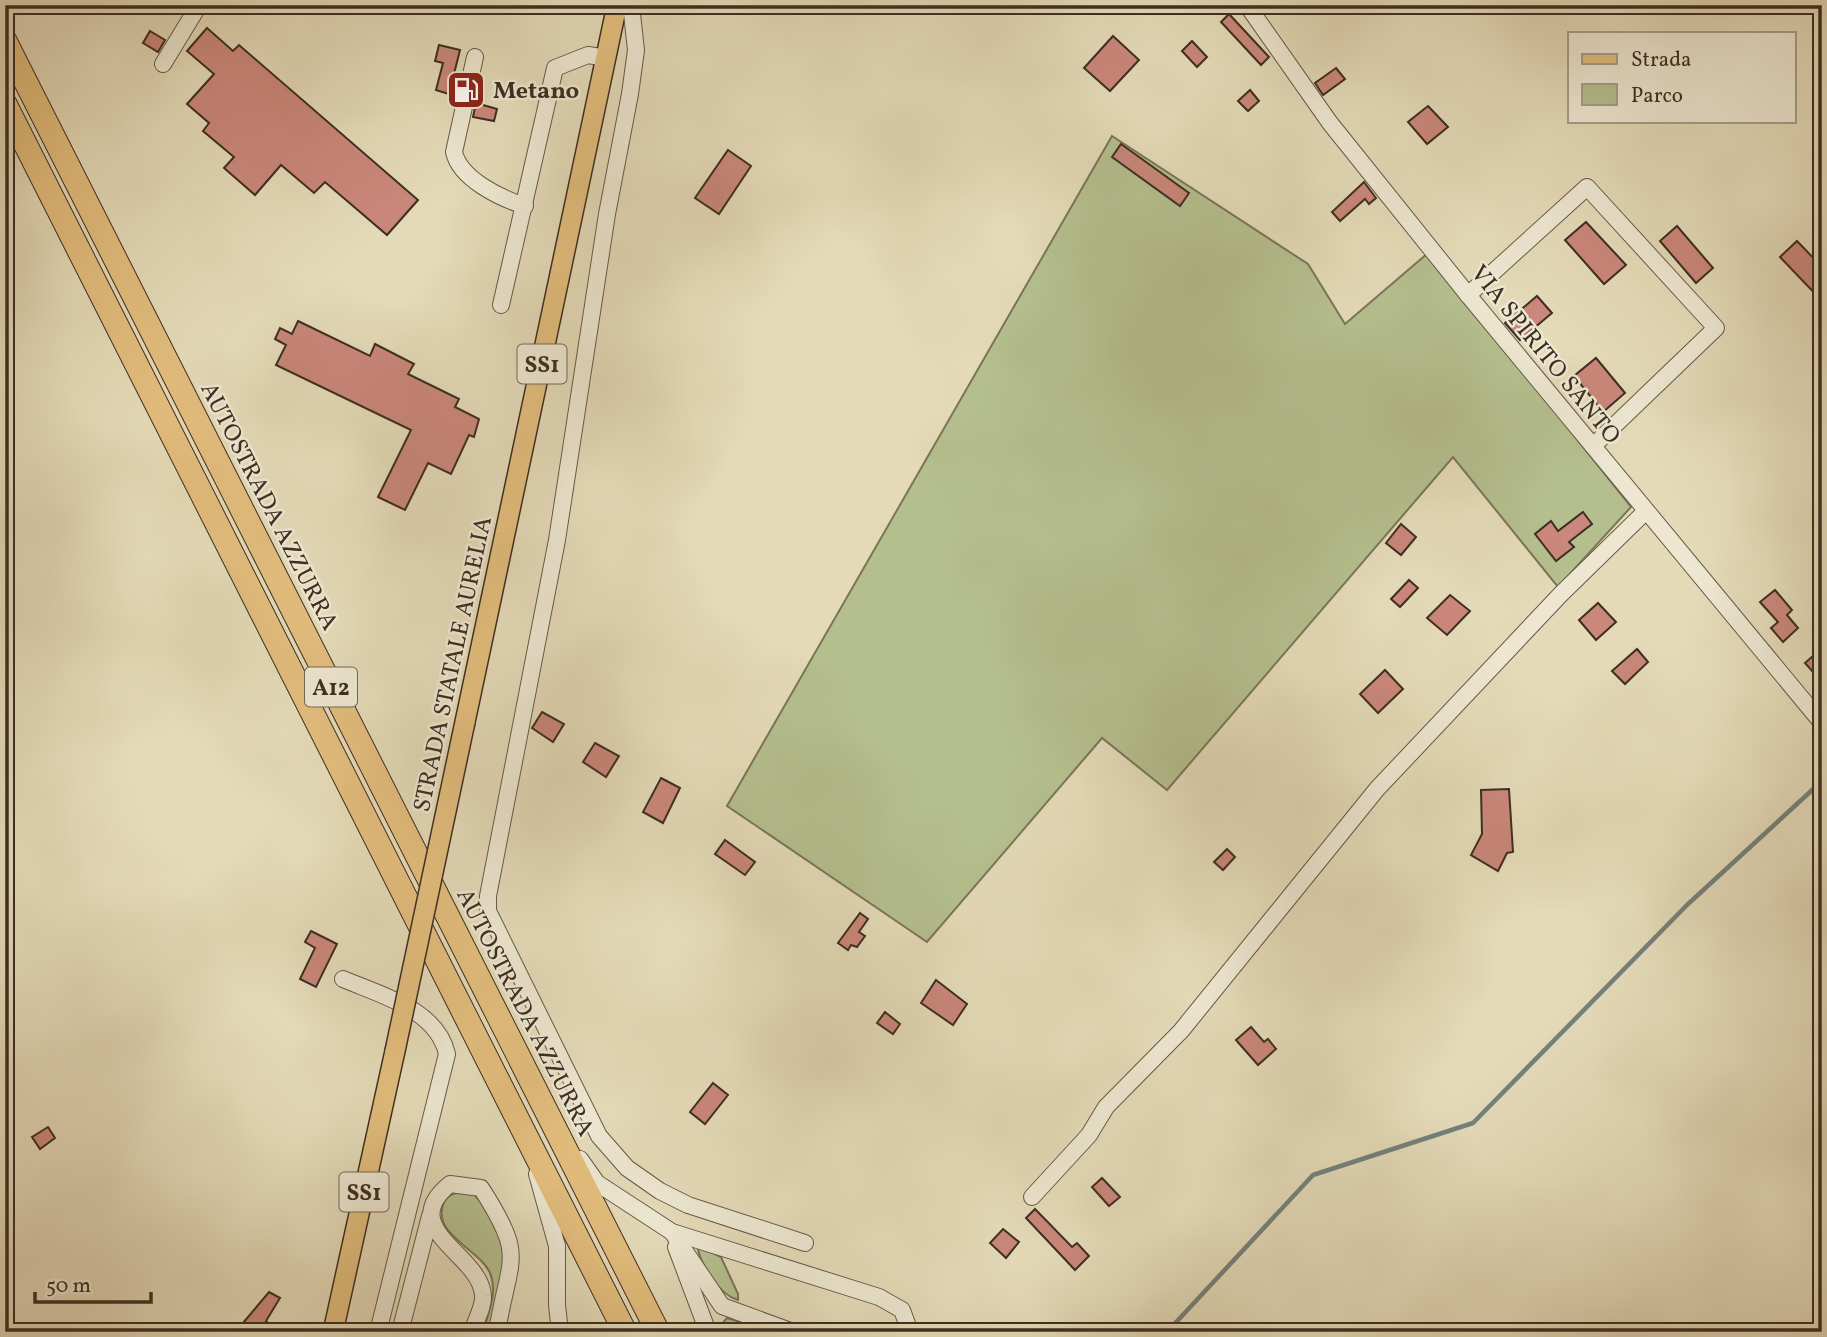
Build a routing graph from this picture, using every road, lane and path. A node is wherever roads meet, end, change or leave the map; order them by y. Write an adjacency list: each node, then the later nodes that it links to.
1 (199, 5): 8 (street)
2 (617, 5): 7 (main road, STRADA STATALE AURELIA / SS1)
3 (631, 5): 22 (street)
4 (1247, 5): 11 (street, VIA SPIRITO SANTO)
5 (5, 41): 17 (highway, AUTOSTRADA AZZURRA / A12)
6 (475, 57): 10 (street)
7 (607, 58): 10 (street); 24 (main road, STRADA STATALE AURELIA / SS1, bridge)
8 (163, 64)
9 (5, 104): 18 (highway, A12)
10 (525, 206): 12 (street)
11 (1468, 295): 13 (street, VIA SPIRITO SANTO); 13 (street)
12 (501, 305)
13 (1593, 446): 14 (street, VIA SPIRITO SANTO)
14 (1646, 511): 15 (street, VIA SPIRITO SANTO); 19 (street)
15 (1822, 723)
16 (343, 979): 25 (street)
17 (549, 1117): 21 (street); 32 (highway, AUTOSTRADA AZZURRA / A12)
18 (528, 1141): 23 (street); 31 (highway, A12)
19 (1032, 1197)
20 (432, 1208): 26 (street); 27 (street); 28 (street)
21 (672, 1232): 33 (street); 34 (street); 35 (street)
22 (805, 1243)
23 (557, 1305): 29 (street); 30 (street)
24 (333, 1332)
25 (377, 1332)
26 (400, 1332)
27 (472, 1332)
28 (498, 1332)
29 (549, 1332)
30 (560, 1332)
31 (625, 1332)
32 (658, 1332)
33 (708, 1332)
34 (793, 1332)
35 (910, 1332)

